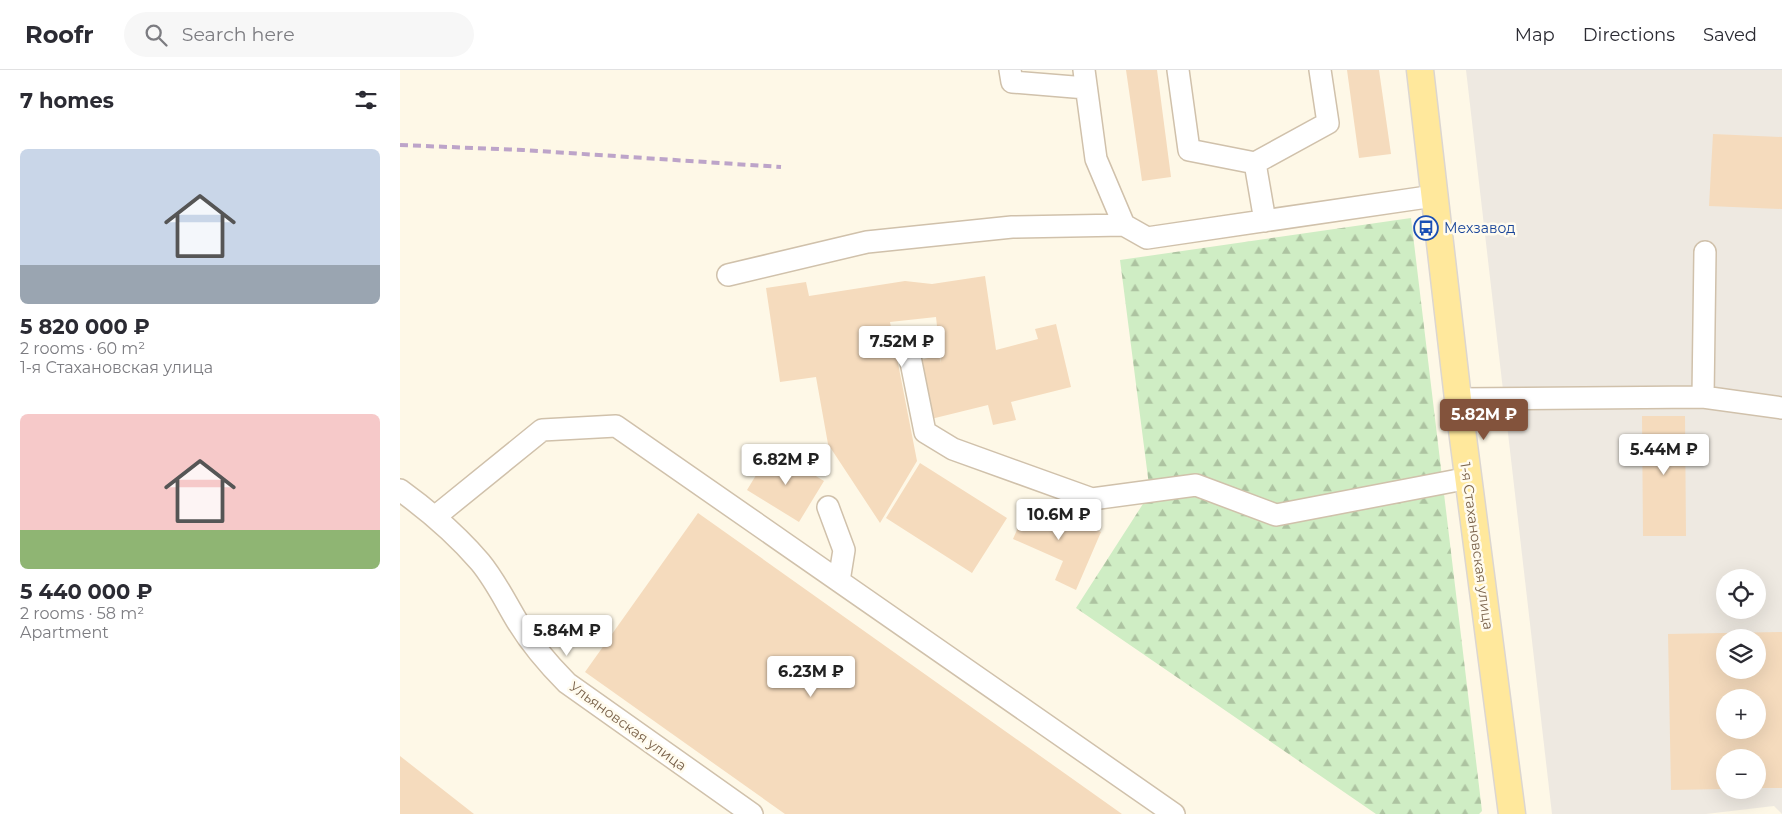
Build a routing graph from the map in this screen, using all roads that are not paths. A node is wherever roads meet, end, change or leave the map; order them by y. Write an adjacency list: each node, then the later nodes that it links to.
1 (1010, 70): 5 (street)
2 (1178, 70): 6 (street)
3 (1320, 70): 6 (street)
4 (1420, 70): 7 (main road, 1-я Стахановская улица)
5 (1085, 79): 9 (street)
6 (1255, 164): 8 (street)
7 (1434, 196): 8 (street); 14 (main road, 1-я Стахановская улица)
8 (1264, 221): 9 (street)
9 (1124, 224): 11 (street)
10 (1705, 252): 13 (street)
11 (728, 275)
12 (908, 347): 16 (street)
13 (1704, 397): 14 (street); 15 (street)
14 (1458, 399): 16 (main road, 1-я Стахановская улица)
15 (1782, 408)
16 (1468, 478): 23 (main road, 1-я Стахановская улица)
17 (400, 490): 19 (street, Ульяновская улица)
18 (828, 507): 20 (street)
19 (436, 516): 20 (street); 21 (street, Ульяновская улица)
20 (839, 581): 22 (street)
21 (752, 814)
22 (1174, 814)
23 (1512, 814)

